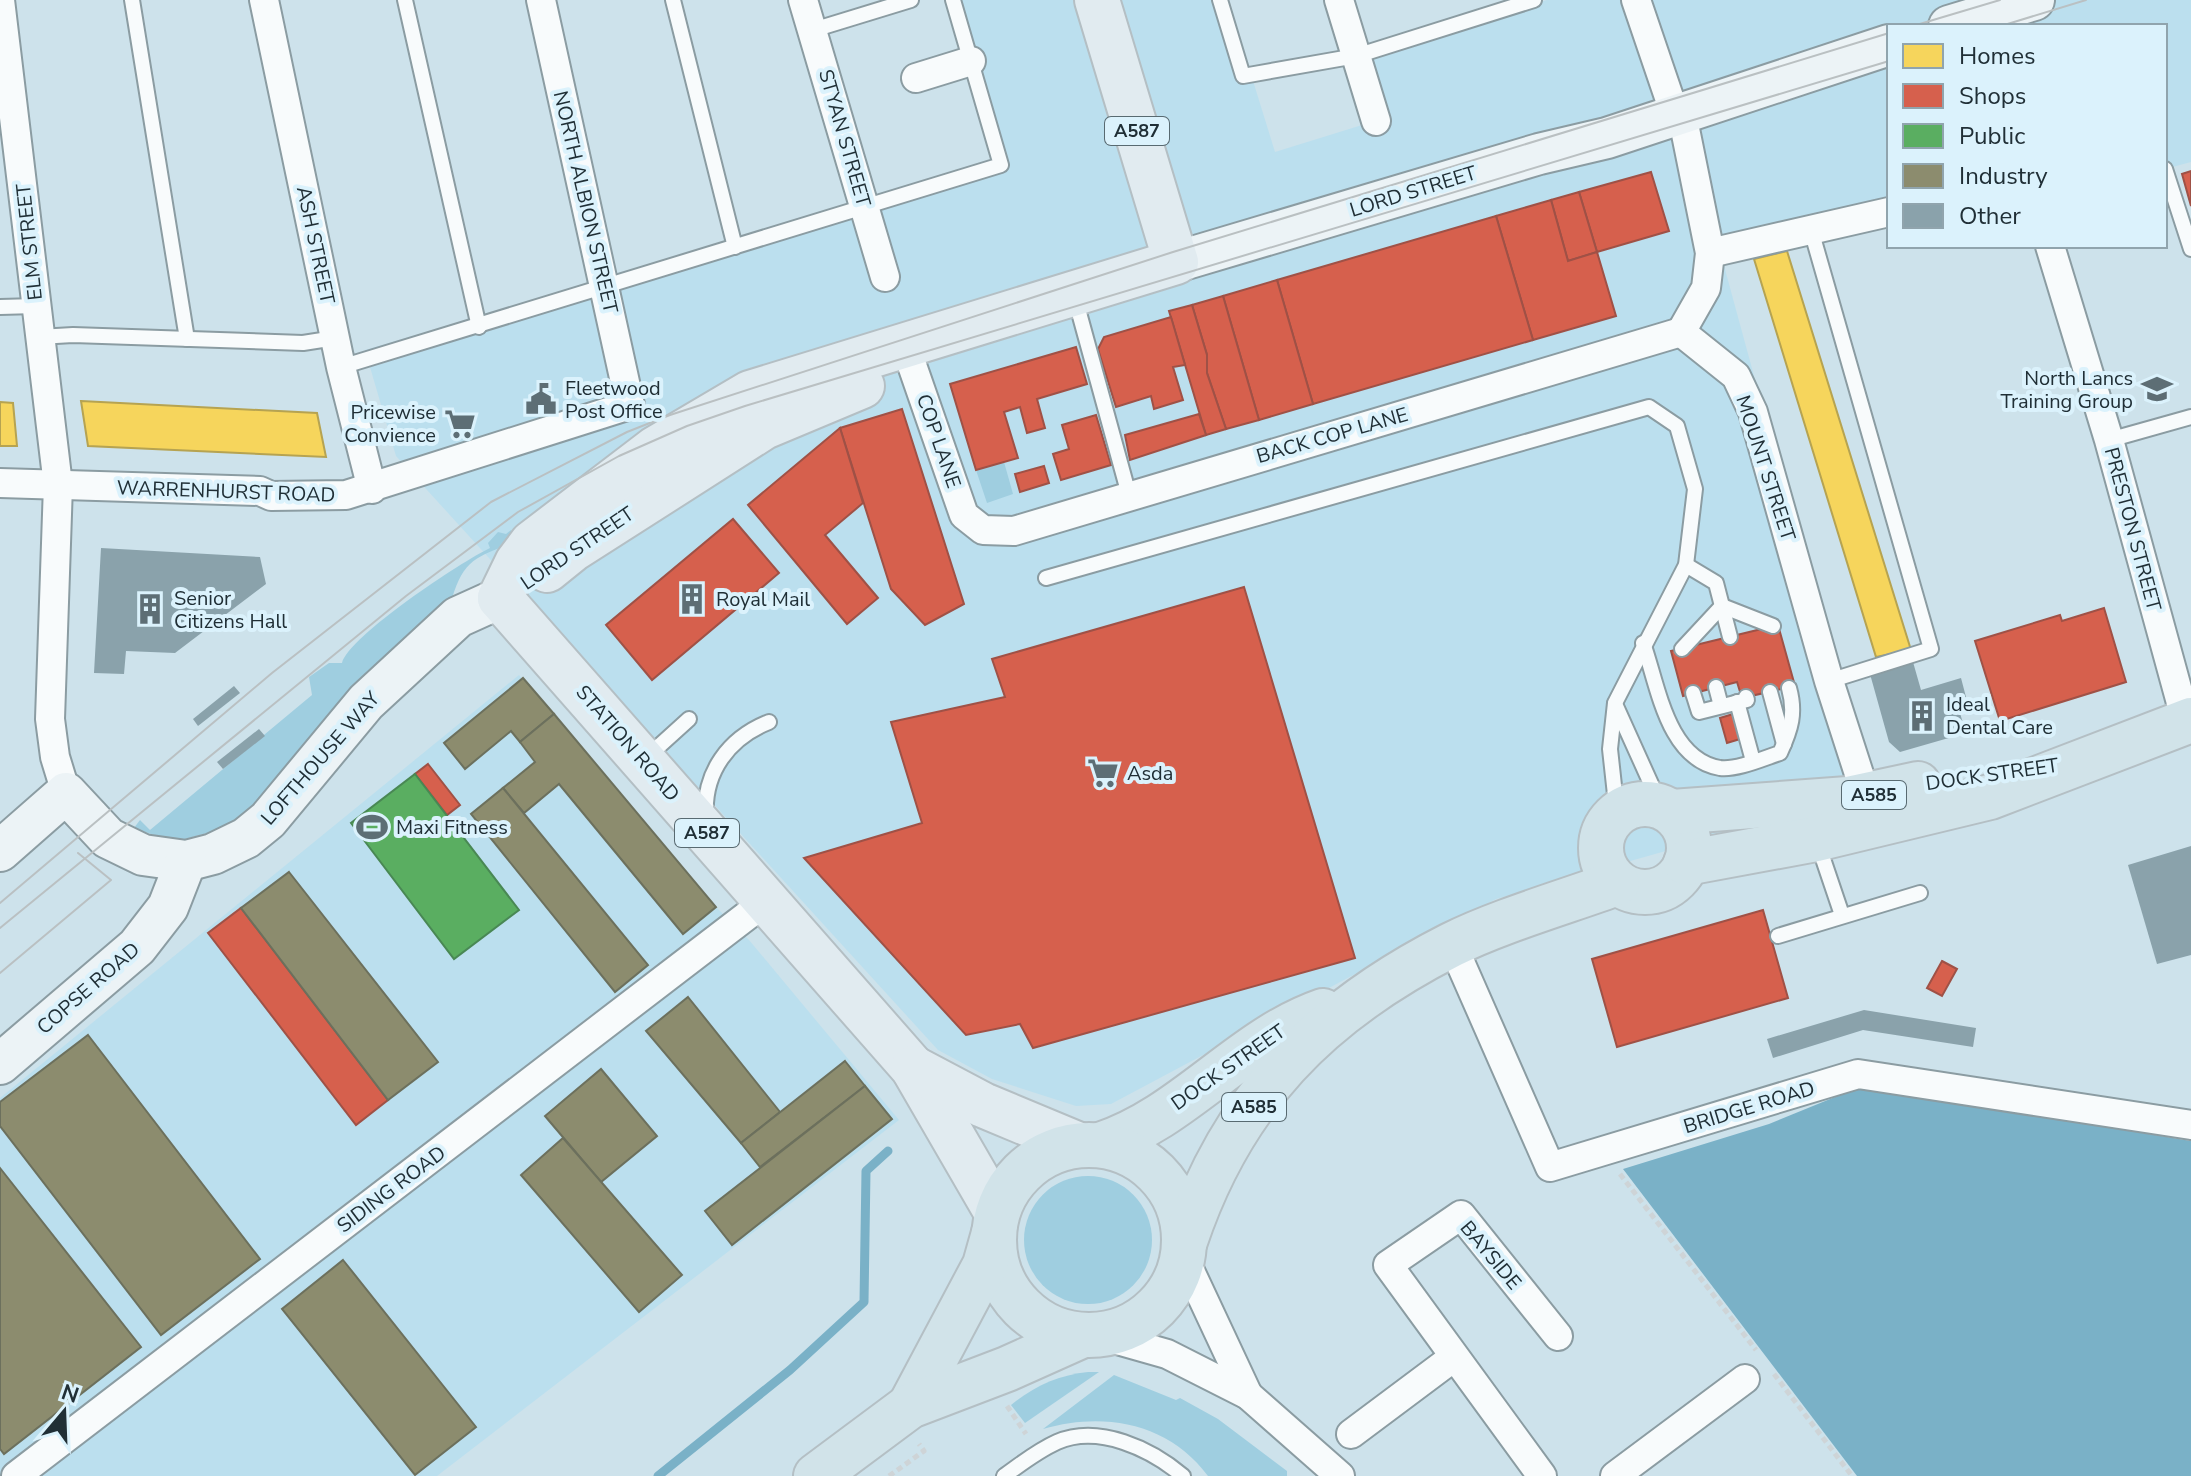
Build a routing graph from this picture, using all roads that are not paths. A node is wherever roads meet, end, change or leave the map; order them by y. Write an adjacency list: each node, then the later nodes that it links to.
1 (0, 0): 25 (street, ELM STREET)
2 (132, 0): 44 (lane)
3 (264, 0): 43 (street, ASH STREET)
4 (405, 0): 40 (lane)
5 (541, 0): 36 (street, NORTH ALBION STREET)
6 (673, 0): 30 (lane)
7 (803, 0): 18 (street, STYAN STREET)
8 (911, 0): 18 (lane)
9 (953, 0): 21 (lane)
10 (1097, 0): 34 (main road, A587)
11 (1220, 0): 20 (lane)
12 (1339, 0): 20 (street)
13 (1534, 0): 16 (lane)
14 (1636, 0): 23 (street)
15 (2034, 0): 17 (street)
16 (1494, 5): 20 (lane)
17 (1975, 22)
18 (813, 30): 27 (street, STYAN STREET)
19 (1887, 46): 23 (street, LORD STREET)
20 (1356, 56): 24 (street)
21 (971, 61): 22 (street); 27 (lane)
22 (916, 78)
23 (1676, 114): 33 (street); 34 (street, LORD STREET)
24 (1376, 121)
25 (9, 135): 38 (street, ELM STREET)
26 (2167, 172): 32 (lane)
27 (866, 207): 30 (lane); 35 (street, STYAN STREET)
28 (1887, 212): 29 (street)
29 (1811, 230): 33 (street); 63 (lane)
30 (735, 247): 36 (lane)
31 (2051, 248): 49 (street, PRESTON STREET)
32 (2191, 249)
33 (1710, 253): 41 (street)
34 (1176, 262): 37 (main road, LORD STREET)
35 (885, 277)
36 (606, 287): 40 (lane); 47 (street, NORTH ALBION STREET)
37 (1073, 294): 45 (main road, LORD STREET); 53 (lane)
38 (36, 306): 39 (lane); 42 (street, ELM STREET)
39 (0, 307)
40 (479, 327): 46 (lane)
41 (1681, 332): 53 (street, BACK COP LANE); 63 (street, MOUNT STREET)
42 (39, 337): 44 (lane); 51 (street, ELM STREET)
43 (335, 338): 44 (lane); 46 (street, ASH STREET)
44 (187, 339)
45 (918, 349): 54 (street, COP LANE); 57 (main road, LORD STREET)
46 (341, 367): 52 (street, ASH STREET)
47 (630, 405): 52 (street, WARRENHURST ROAD)
48 (2191, 417): 49 (lane)
49 (2109, 440): 71 (street, PRESTON STREET)
50 (0, 483): 51 (street, WARRENHURST ROAD)
51 (58, 485): 52 (street, WARRENHURST ROAD); 76 (street, LOFTHOUSE WAY)
52 (372, 489)
53 (1129, 495): 54 (street, BACK COP LANE)
54 (983, 530)
55 (1686, 565): 56 (lane); 58 (lane); 61 (lane)
56 (1046, 578)
57 (500, 598): 74 (main road, STATION ROAD / A587); 84 (street, LOFTHOUSE WAY)
58 (1722, 606): 59 (lane); 60 (lane); 62 (lane)
59 (1773, 626)
60 (1730, 637)
61 (1643, 643): 68 (lane); 75 (lane)
62 (1682, 649)
63 (1829, 681): 79 (street, MOUNT STREET)
64 (1716, 687): 69 (lane)
65 (1789, 688): 73 (lane)
66 (1770, 692): 73 (lane)
67 (1693, 693): 69 (lane)
68 (1615, 703): 78 (lane); 80 (lane)
69 (1721, 706): 75 (lane)
70 (689, 719): 74 (lane)
71 (2188, 721): 79 (highway, DOCK STREET / A585)
72 (769, 722): 81 (lane)
73 (1784, 744): 75 (lane)
74 (644, 760): 81 (main road, STATION ROAD / A587)
75 (1753, 761)
76 (66, 793): 83 (street); 84 (street, LOFTHOUSE WAY)
77 (1774, 804): 78 (highway, DOCK STREET / A585); 79 (highway, DOCK STREET / A585); 82 (lane)
78 (1666, 809): 80 (highway); 85 (highway)
79 (1871, 811): 82 (highway, DOCK STREET / A585)
80 (1609, 827): 86 (highway); 90 (highway, DOCK STREET / A585)
81 (707, 834): 88 (main road, STATION ROAD / A587)
82 (1816, 839): 85 (highway, DOCK STREET / A585); 89 (lane)
83 (0, 851)
84 (186, 861): 94 (street, COPSE ROAD)
85 (1686, 863): 86 (highway)
86 (1617, 883): 90 (highway, DOCK STREET / A585)
87 (1920, 893): 89 (lane)
88 (766, 901): 95 (main road, STATION ROAD / A587); 108 (street, SIDING ROAD)
89 (1842, 915): 91 (lane)
90 (1495, 929): 92 (highway, DOCK STREET / A585)
91 (1778, 936)
92 (1452, 944): 93 (highway, DOCK STREET / A585); 96 (street, BRIDGE ROAD)
93 (1360, 999): 97 (highway, DOCK STREET / A585); 99 (highway, DOCK STREET / A585)
94 (0, 1064)
95 (913, 1068): 97 (main road, STATION ROAD / A587); 98 (main road, STATION ROAD / A587)
96 (2191, 1125)
97 (1090, 1145): 98 (highway, A585); 99 (highway)
98 (996, 1223): 100 (highway); 105 (highway, A585)
99 (1184, 1249): 100 (highway, A585); 104 (street)
100 (1091, 1335): 104 (street); 105 (highway, A585)
101 (1558, 1336): 102 (street, BAYSIDE)
102 (1454, 1357): 106 (street); 113 (street, BAYSIDE)
103 (1745, 1379): 107 (street)
104 (1248, 1395): 112 (street)
105 (910, 1406): 109 (highway, A585)
106 (1351, 1434)
107 (1630, 1471)
108 (16, 1476)
109 (816, 1476)
110 (1004, 1476): 111 (lane)
111 (1183, 1476)
112 (1340, 1476)
113 (1542, 1476)

